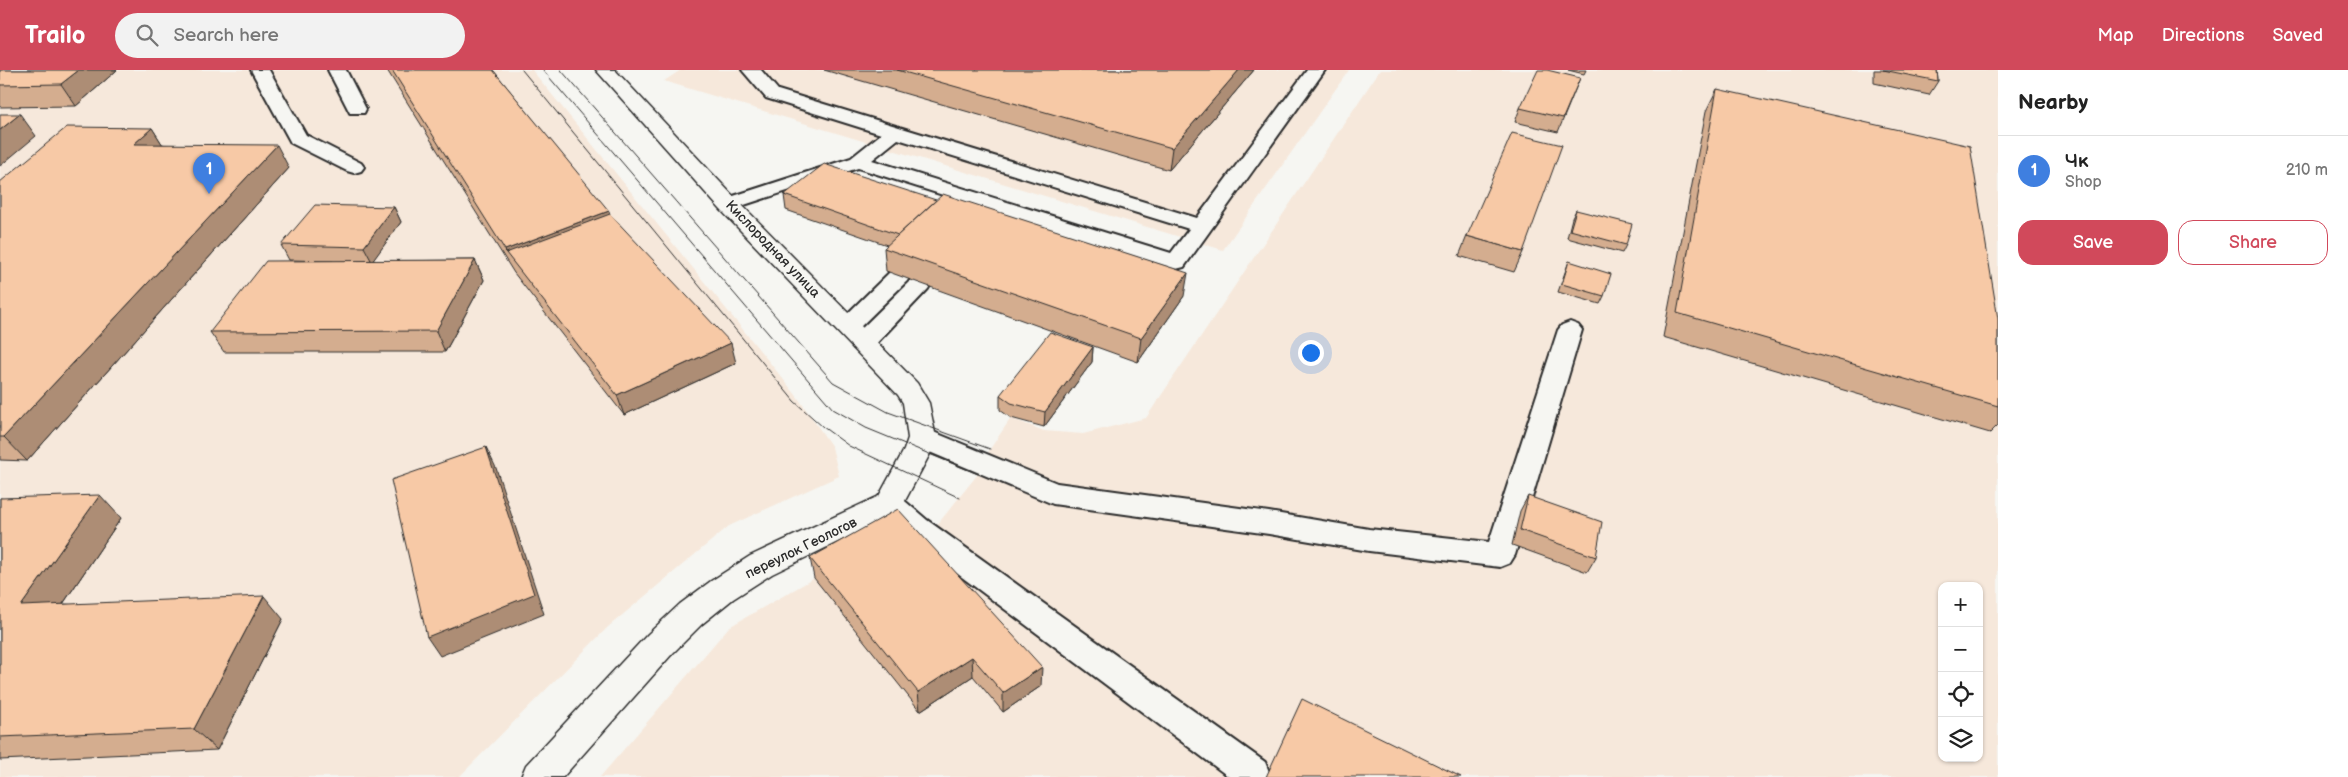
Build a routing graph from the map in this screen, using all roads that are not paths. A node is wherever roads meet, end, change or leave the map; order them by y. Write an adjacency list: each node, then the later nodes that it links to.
1 (260, 70): 9 (lane)
2 (337, 70): 6 (lane)
3 (604, 70): 11 (street, Кислородная улица)
4 (751, 70): 7 (lane)
5 (1316, 70): 15 (lane)
6 (357, 109)
7 (892, 133): 8 (lane); 15 (lane)
8 (858, 162): 10 (lane); 11 (lane)
9 (354, 168)
10 (980, 200): 12 (lane); 13 (lane)
11 (728, 204): 19 (street, Кислородная улица)
12 (1000, 207): 14 (lane); 15 (lane)
13 (964, 216)
14 (984, 223)
15 (1202, 226)
16 (899, 276): 19 (lane)
17 (920, 284): 19 (lane)
18 (1570, 330): 20 (lane)
19 (855, 334): 20 (street, Кислородная улица)
20 (922, 438): 21 (street)
21 (889, 504): 22 (lane); 23 (street, переулок Геологов)
22 (1253, 774)
23 (539, 777)

